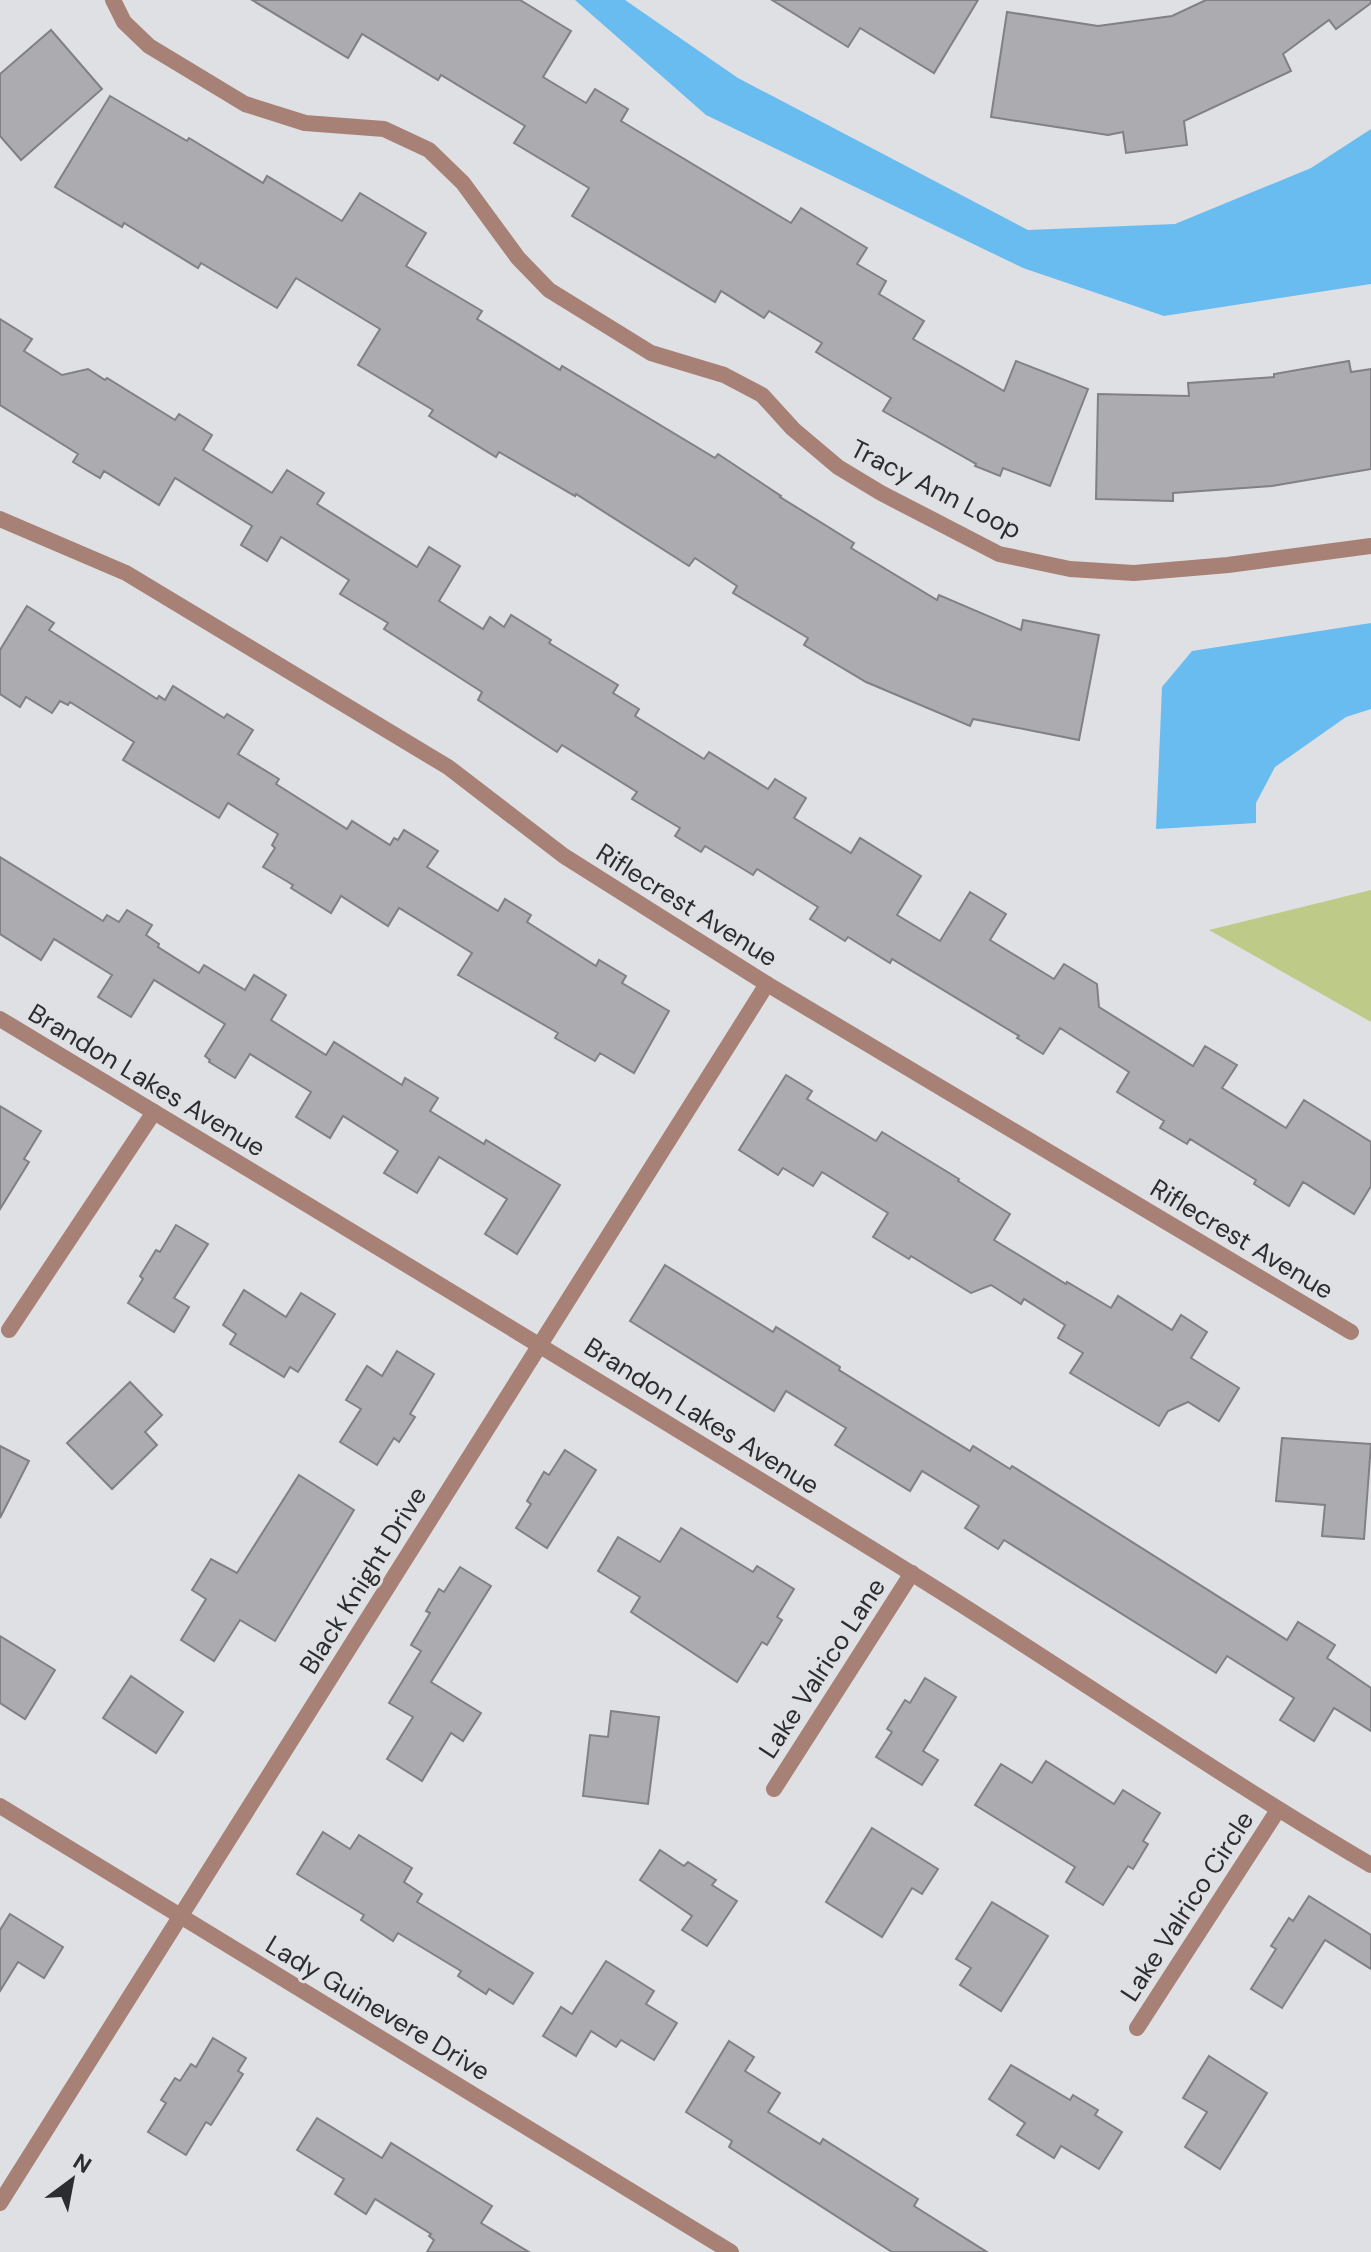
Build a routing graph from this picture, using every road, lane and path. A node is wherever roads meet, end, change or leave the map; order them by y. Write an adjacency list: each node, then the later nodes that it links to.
1 (113, 0): 3 (street, Tracy Ann Loop)
2 (0, 519): 4 (street, Riflecrest Avenue)
3 (1371, 546)
4 (767, 984): 8 (street, Riflecrest Avenue); 9 (street, Black Knight Drive)
5 (0, 1019): 6 (street, Brandon Lakes Avenue)
6 (154, 1112): 7 (street); 9 (street, Brandon Lakes Avenue)
7 (9, 1330)
8 (1351, 1332)
9 (540, 1345): 10 (street, Brandon Lakes Avenue); 15 (street, Black Knight Drive)
10 (912, 1573): 11 (street, Lake Valrico Lane); 13 (street, Brandon Lakes Avenue)
11 (774, 1789)
12 (0, 1806): 15 (street, Lady Guinevere Drive)
13 (1278, 1810): 14 (street, Brandon Lakes Avenue); 16 (street, Lake Valrico Circle)
14 (1371, 1865)
15 (180, 1916): 17 (street, Black Knight Drive); 18 (street, Lady Guinevere Drive)
16 (1137, 2028)
17 (0, 2203)
18 (731, 2252)

